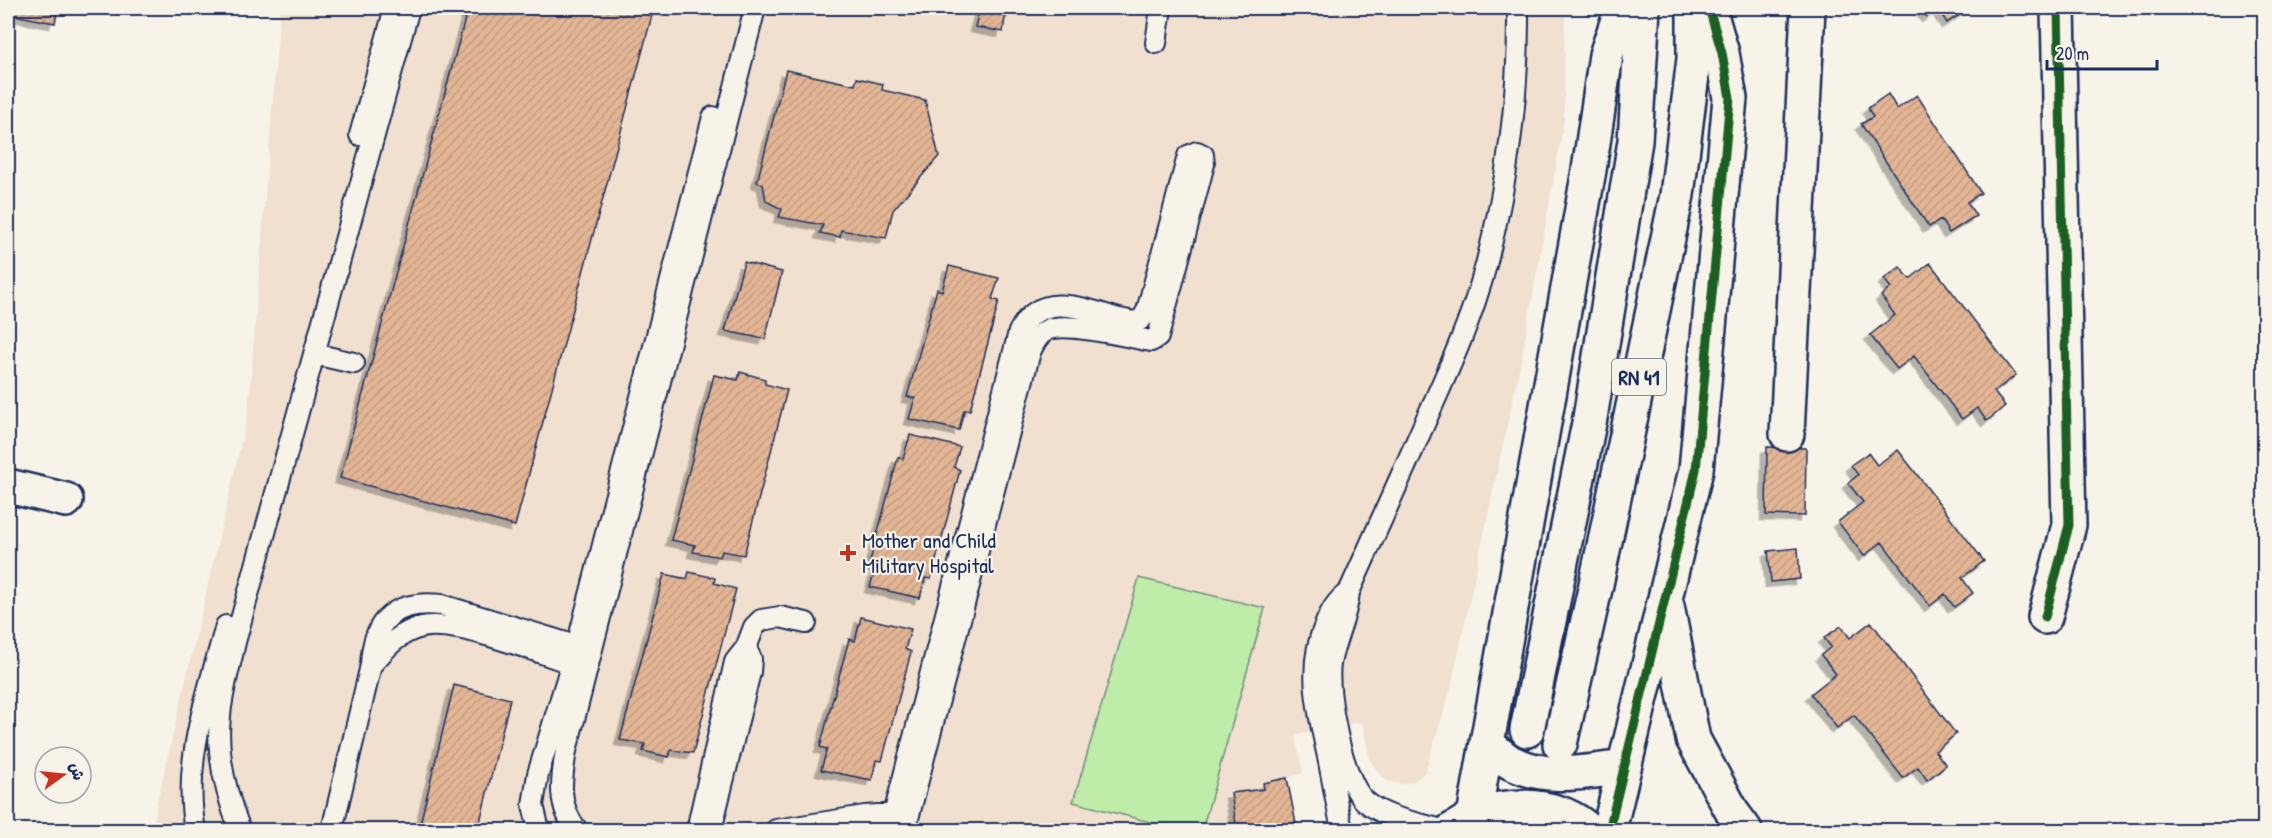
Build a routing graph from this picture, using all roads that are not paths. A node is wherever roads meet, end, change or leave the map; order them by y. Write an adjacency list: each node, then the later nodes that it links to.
1 (395, 8): 31 (lane)
2 (409, 8): 14 (lane)
3 (741, 8): 24 (lane)
4 (755, 8): 24 (lane)
5 (1161, 8): 13 (lane)
6 (1518, 8): 19 (lane)
7 (1622, 8): 27 (main road)
8 (1643, 8): 25 (main road, RN 41)
9 (1694, 8): 26 (main road, RN 41)
10 (1709, 8): 20 (main road)
11 (1808, 8): 16 (main road)
12 (2058, 8): 21 (main road)
13 (1156, 43)
14 (314, 354): 15 (lane); 32 (lane)
15 (354, 363)
16 (1787, 434)
17 (8, 486): 18 (main road)
18 (66, 500)
19 (1349, 592): 39 (lane); 40 (lane)
20 (1665, 596): 28 (main road); 43 (main road)
21 (2044, 617)
22 (806, 623): 23 (lane)
23 (746, 648): 36 (lane); 37 (lane)
24 (581, 657): 33 (lane); 34 (lane); 35 (lane)
25 (1527, 730)
26 (1560, 744)
27 (1488, 745): 28 (main road); 29 (main road)
28 (1624, 767): 42 (main road)
29 (1463, 824): 41 (main road)
30 (895, 825): 30 (lane); 38 (lane)
31 (195, 831)
32 (240, 831)
33 (332, 831)
34 (539, 831)
35 (577, 831)
36 (697, 831)
37 (711, 831)
38 (776, 831)
39 (1342, 831)
40 (1442, 831)
41 (1588, 831)
42 (1609, 831)
43 (1745, 831)

